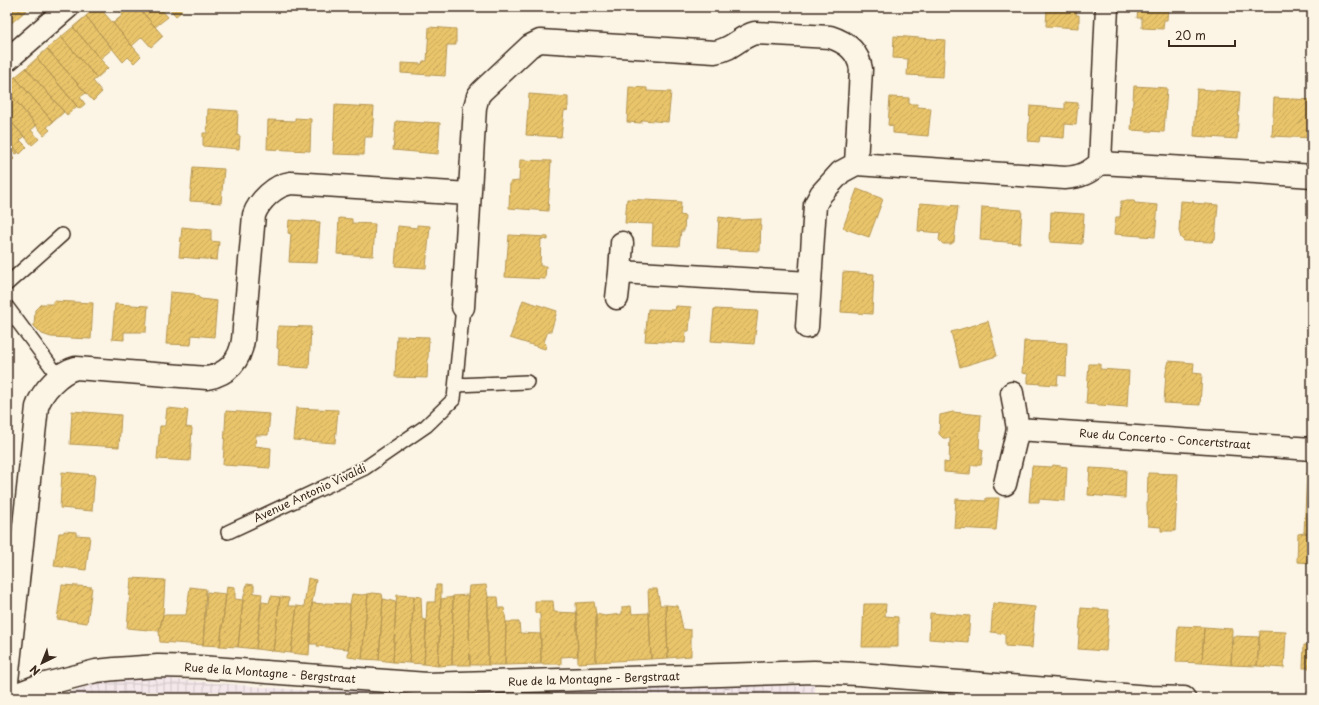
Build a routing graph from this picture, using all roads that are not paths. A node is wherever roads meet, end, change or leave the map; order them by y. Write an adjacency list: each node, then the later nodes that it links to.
1 (68, 7): 3 (street)
2 (1107, 7): 4 (street)
3 (7, 60)
4 (1100, 163): 5 (street); 6 (street)
5 (856, 164): 7 (street); 11 (street)
6 (1312, 176)
7 (469, 194): 15 (street); 17 (street)
8 (62, 235): 12 (lane)
9 (622, 243): 10 (street)
10 (620, 272): 11 (street); 13 (street)
11 (810, 283): 16 (street)
12 (7, 284)
13 (617, 298)
14 (7, 307): 17 (lane)
15 (463, 307): 19 (lane, Avenue Antonio Vivaldi)
16 (807, 327)
17 (59, 377): 25 (street)
18 (527, 382): 19 (lane)
19 (456, 385): 24 (lane, Avenue Antonio Vivaldi)
20 (1012, 394): 21 (street)
21 (1018, 429): 22 (street, Rue du Concerto - Concertstraat); 23 (street)
22 (1312, 449)
23 (1005, 484)
24 (228, 532)
25 (7, 681)
26 (7, 698): 27 (street, Rue de la Montagne - Bergstraat)
27 (1184, 698)

